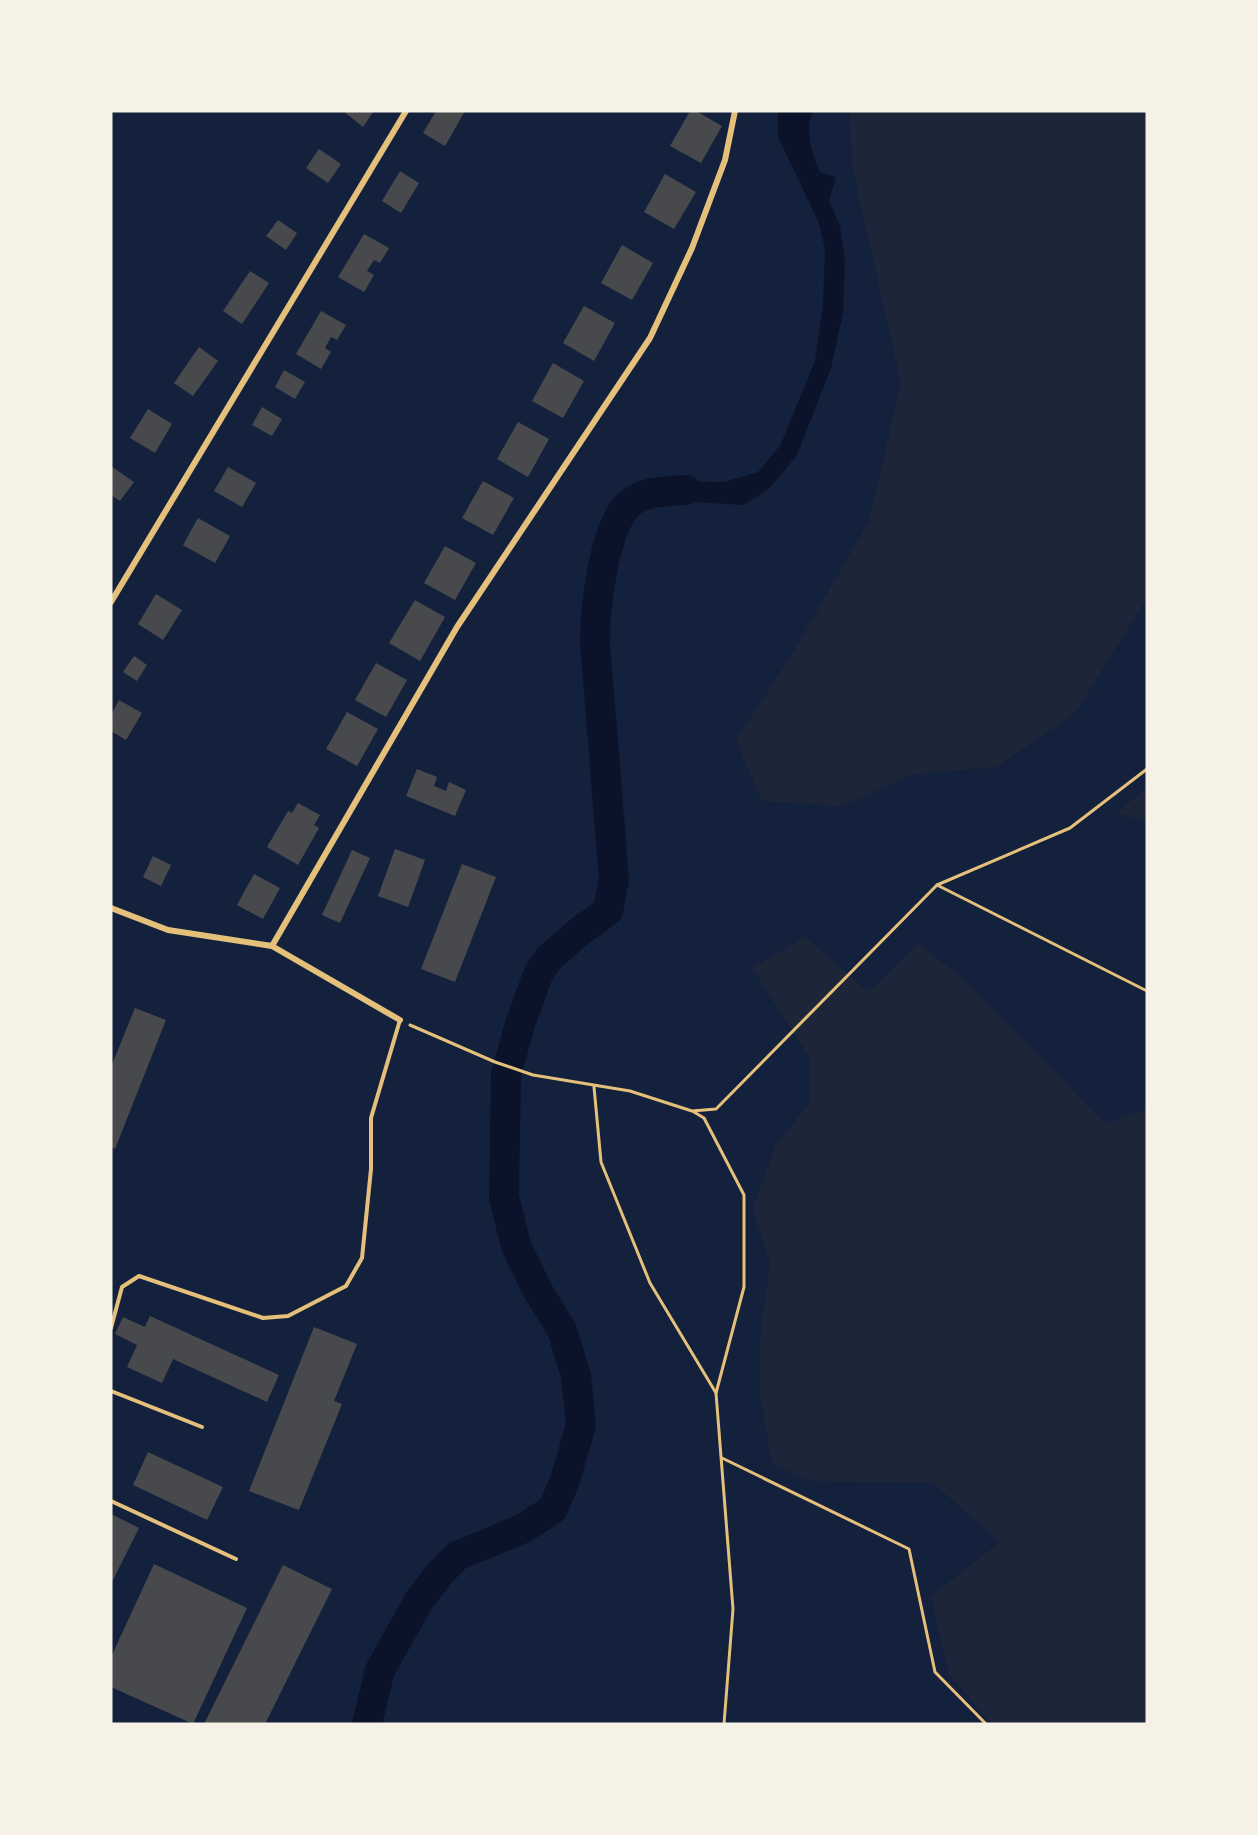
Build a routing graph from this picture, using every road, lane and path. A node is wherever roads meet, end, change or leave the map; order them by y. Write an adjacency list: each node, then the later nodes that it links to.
1 (406, 111): 3 (street)
2 (735, 111): 7 (street)
3 (111, 602)
4 (1147, 769): 5 (path)
5 (937, 885): 8 (path); 11 (path)
6 (111, 908): 7 (street)
7 (272, 946): 9 (street)
8 (1147, 991)
9 (400, 1020): 10 (path); 12 (lane)
10 (594, 1087): 11 (path); 14 (path)
11 (692, 1111): 14 (path)
12 (111, 1328)
13 (111, 1392): 15 (lane)
14 (716, 1394): 16 (path)
15 (202, 1427)
16 (721, 1458): 19 (path); 20 (path)
17 (111, 1501): 18 (lane)
18 (236, 1559)
19 (724, 1724)
20 (986, 1724)

